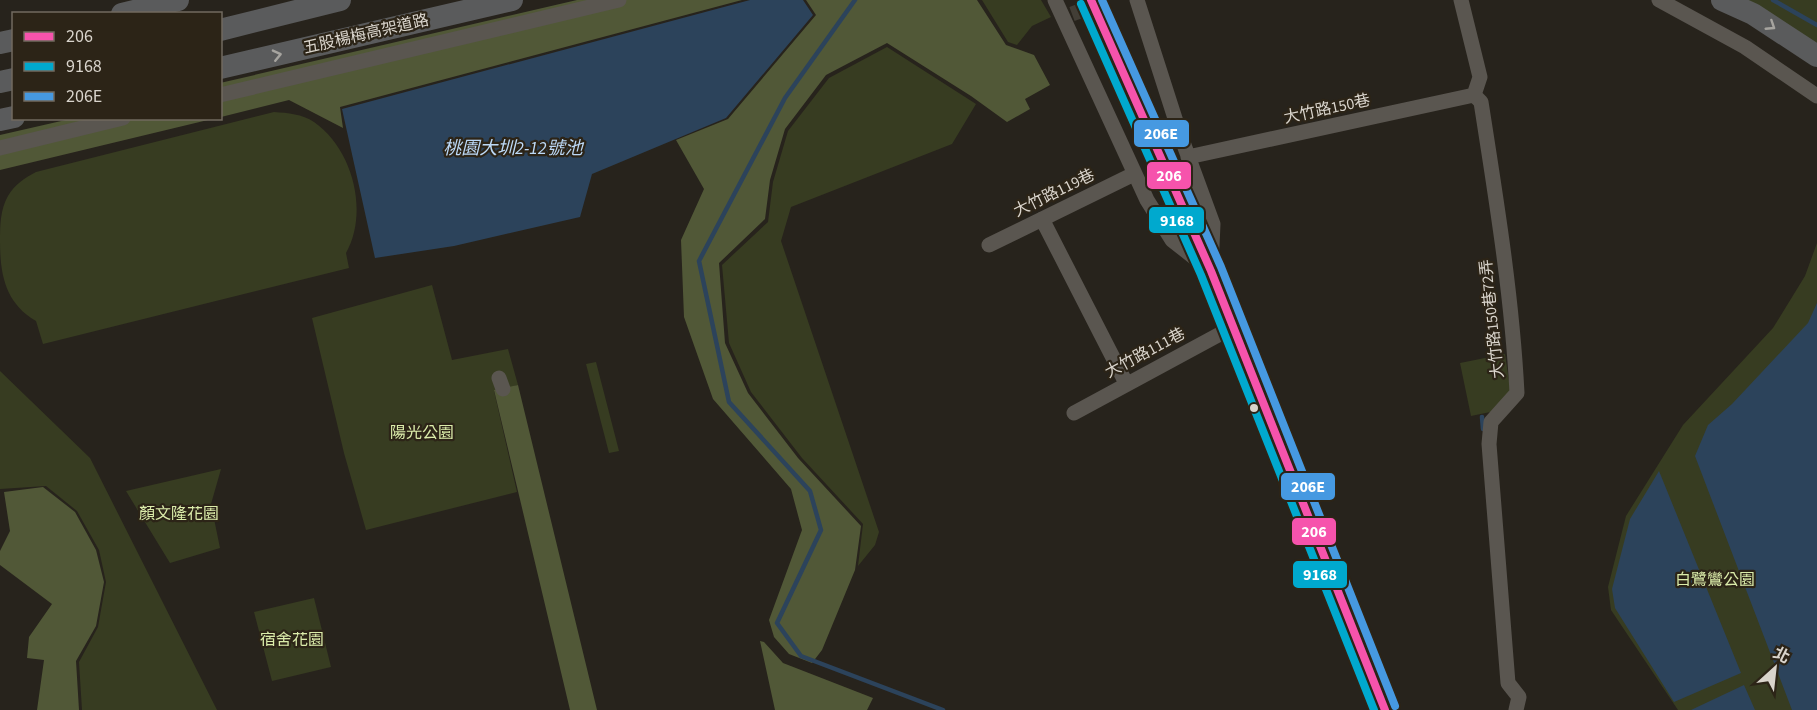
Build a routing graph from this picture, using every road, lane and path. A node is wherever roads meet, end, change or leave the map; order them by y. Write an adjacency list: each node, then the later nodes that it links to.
1 (178, 0): 11 (highway)
2 (340, 0): 12 (highway)
3 (512, 0): 14 (highway, 五股楊梅高架道路, one-way to 3)
4 (619, 0): 15 (street)
5 (1055, 0): 21 (street)
6 (1091, 0): 24 (main road)
7 (1137, 0): 20 (street)
8 (1461, 0): 16 (street)
9 (1659, 0): 17 (street)
10 (1722, 0): 13 (highway, one-way to 13)
11 (130, 12)
12 (222, 30)
13 (1817, 56)
14 (222, 68)
15 (222, 95)
16 (1474, 95): 20 (street, 大竹路150巷); 29 (street, 大竹路150巷72弄)
17 (1817, 96)
18 (115, 120): 19 (street)
19 (0, 148)
20 (1188, 158): 24 (street)
21 (1134, 174): 22 (street, 大竹路119巷); 24 (street)
22 (1042, 219): 23 (street, 大竹路119巷); 26 (street)
23 (989, 245)
24 (1211, 271): 25 (main road)
25 (1233, 327): 26 (street, 大竹路111巷); 28 (main road)
26 (1126, 383): 27 (street, 大竹路111巷)
27 (1074, 412)
28 (1386, 710)
29 (1516, 710)

